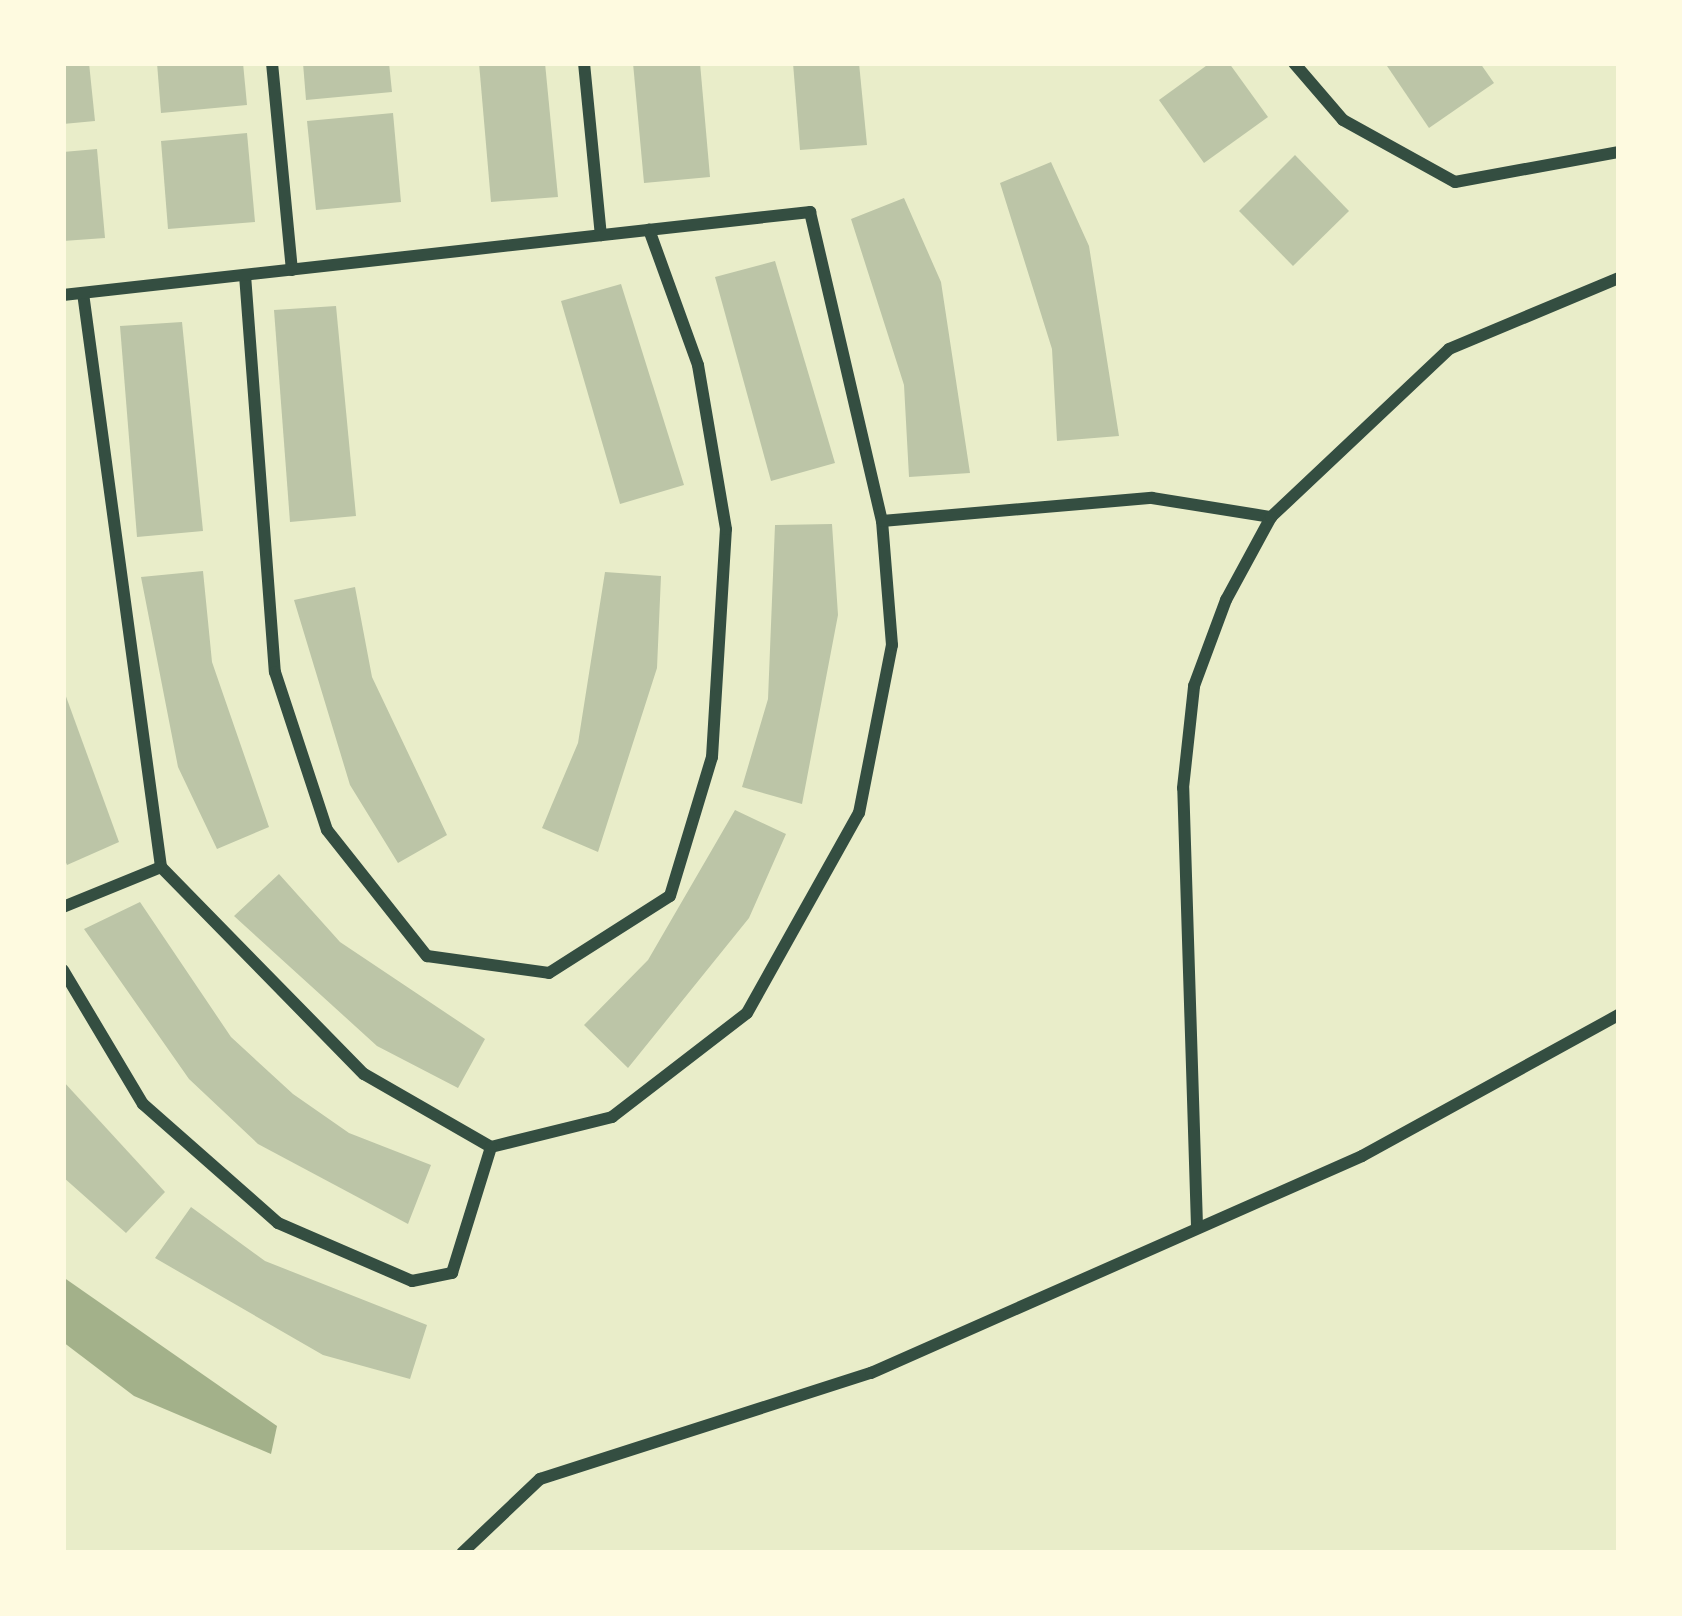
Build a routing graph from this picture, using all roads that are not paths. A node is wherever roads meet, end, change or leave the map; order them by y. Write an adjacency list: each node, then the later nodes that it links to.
1 (272, 63): 7 (street)
2 (584, 63): 6 (street)
3 (1294, 63): 4 (street)
4 (1619, 152)
5 (649, 230): 6 (street); 8 (street); 13 (street)
6 (601, 235): 7 (street)
7 (292, 269): 8 (street)
8 (245, 275): 10 (street)
9 (1619, 278): 12 (street)
10 (83, 293): 11 (street); 14 (street)
11 (63, 296)
12 (1271, 517): 13 (street); 19 (street)
13 (882, 521): 18 (street)
14 (161, 867): 15 (street); 18 (street)
15 (63, 907)
16 (63, 970): 18 (street)
17 (1619, 1015): 19 (street)
18 (491, 1147)
19 (1197, 1226): 20 (street)
20 (462, 1553)

